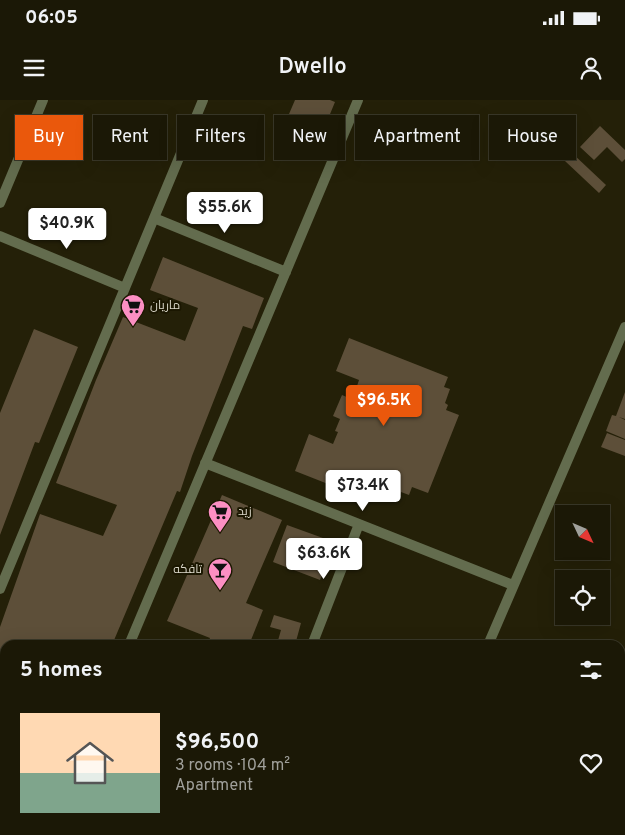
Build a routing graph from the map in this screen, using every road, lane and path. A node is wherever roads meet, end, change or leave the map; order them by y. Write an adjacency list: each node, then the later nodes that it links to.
1 (43, 100): 4 (street)
2 (203, 100): 5 (street)
3 (358, 100): 7 (street)
4 (0, 203)
5 (154, 218): 7 (street); 8 (street)
6 (0, 236): 8 (street)
7 (286, 272): 10 (street)
8 (125, 288): 13 (street)
9 (625, 328): 12 (street)
10 (205, 463): 11 (street); 14 (street)
11 (359, 524): 12 (street); 15 (street)
12 (512, 585): 16 (street)
13 (0, 590)
14 (131, 640)
15 (314, 640)
16 (490, 640)

